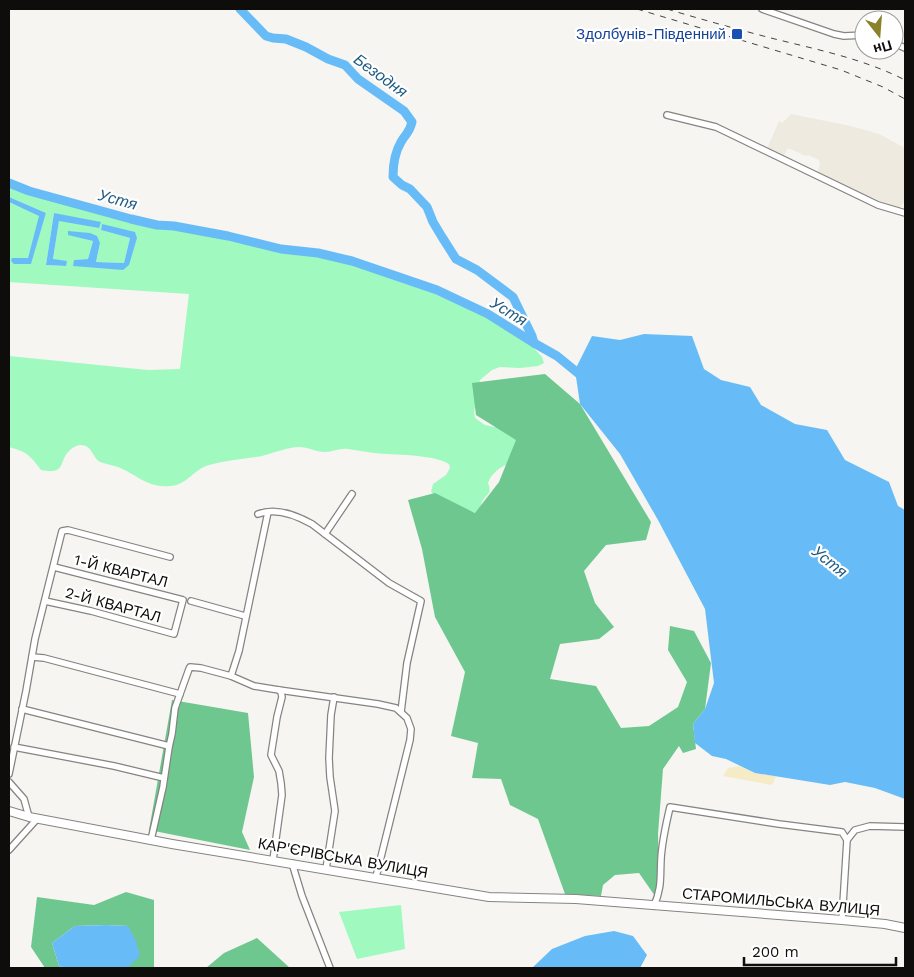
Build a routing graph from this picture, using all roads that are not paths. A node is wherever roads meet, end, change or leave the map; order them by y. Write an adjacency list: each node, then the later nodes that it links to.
1 (762, 9): 2 (street)
2 (854, 36)
3 (667, 115): 4 (street)
4 (905, 213)
5 (352, 494): 8 (street)
6 (268, 512): 7 (street); 8 (street); 13 (street)
7 (258, 514)
8 (325, 534): 21 (street)
9 (170, 557): 10 (street, 1-Й КВАРТАЛ)
10 (54, 567): 11 (street); 14 (street, 1-Й КВАРТАЛ)
11 (45, 601): 14 (street, 2-Й КВАРТАЛ); 15 (street)
12 (191, 601): 13 (street)
13 (245, 616): 16 (street)
14 (174, 634)
15 (32, 657): 18 (street); 20 (street)
16 (231, 676): 17 (street); 18 (street)
17 (279, 690): 19 (street); 33 (street)
18 (180, 694): 22 (street)
19 (334, 698): 21 (street); 35 (street)
20 (22, 709): 22 (street); 23 (street)
21 (401, 712): 36 (street)
22 (169, 746): 25 (street)
23 (14, 747): 24 (street); 25 (street)
24 (9, 774)
25 (164, 778): 30 (street)
26 (9, 782): 28 (street)
27 (9, 811): 28 (street, КАР'ЄРІВСЬКА ВУЛИЦЯ)
28 (33, 818): 30 (street, КАР'ЄРІВСЬКА ВУЛИЦЯ); 32 (street)
29 (905, 827): 31 (street)
30 (151, 840): 33 (street, КАР'ЄРІВСЬКА ВУЛИЦЯ)
31 (848, 840): 37 (street); 38 (street)
32 (9, 850)
33 (273, 860): 34 (street, КАР'ЄРІВСЬКА ВУЛИЦЯ)
34 (292, 863): 35 (street, КАР'ЄРІВСЬКА ВУЛИЦЯ); 40 (street)
35 (326, 869): 36 (street, КАР'ЄРІВСЬКА ВУЛИЦЯ)
36 (376, 877): 37 (street, КАР'ЄРІВСЬКА ВУЛИЦЯ)
37 (654, 906): 38 (street, СТАРОМИЛЬСЬКА ВУЛИЦЯ)
38 (842, 920): 39 (street, СТАРОМИЛЬСЬКА ВУЛИЦЯ)
39 (905, 928)
40 (330, 968)

